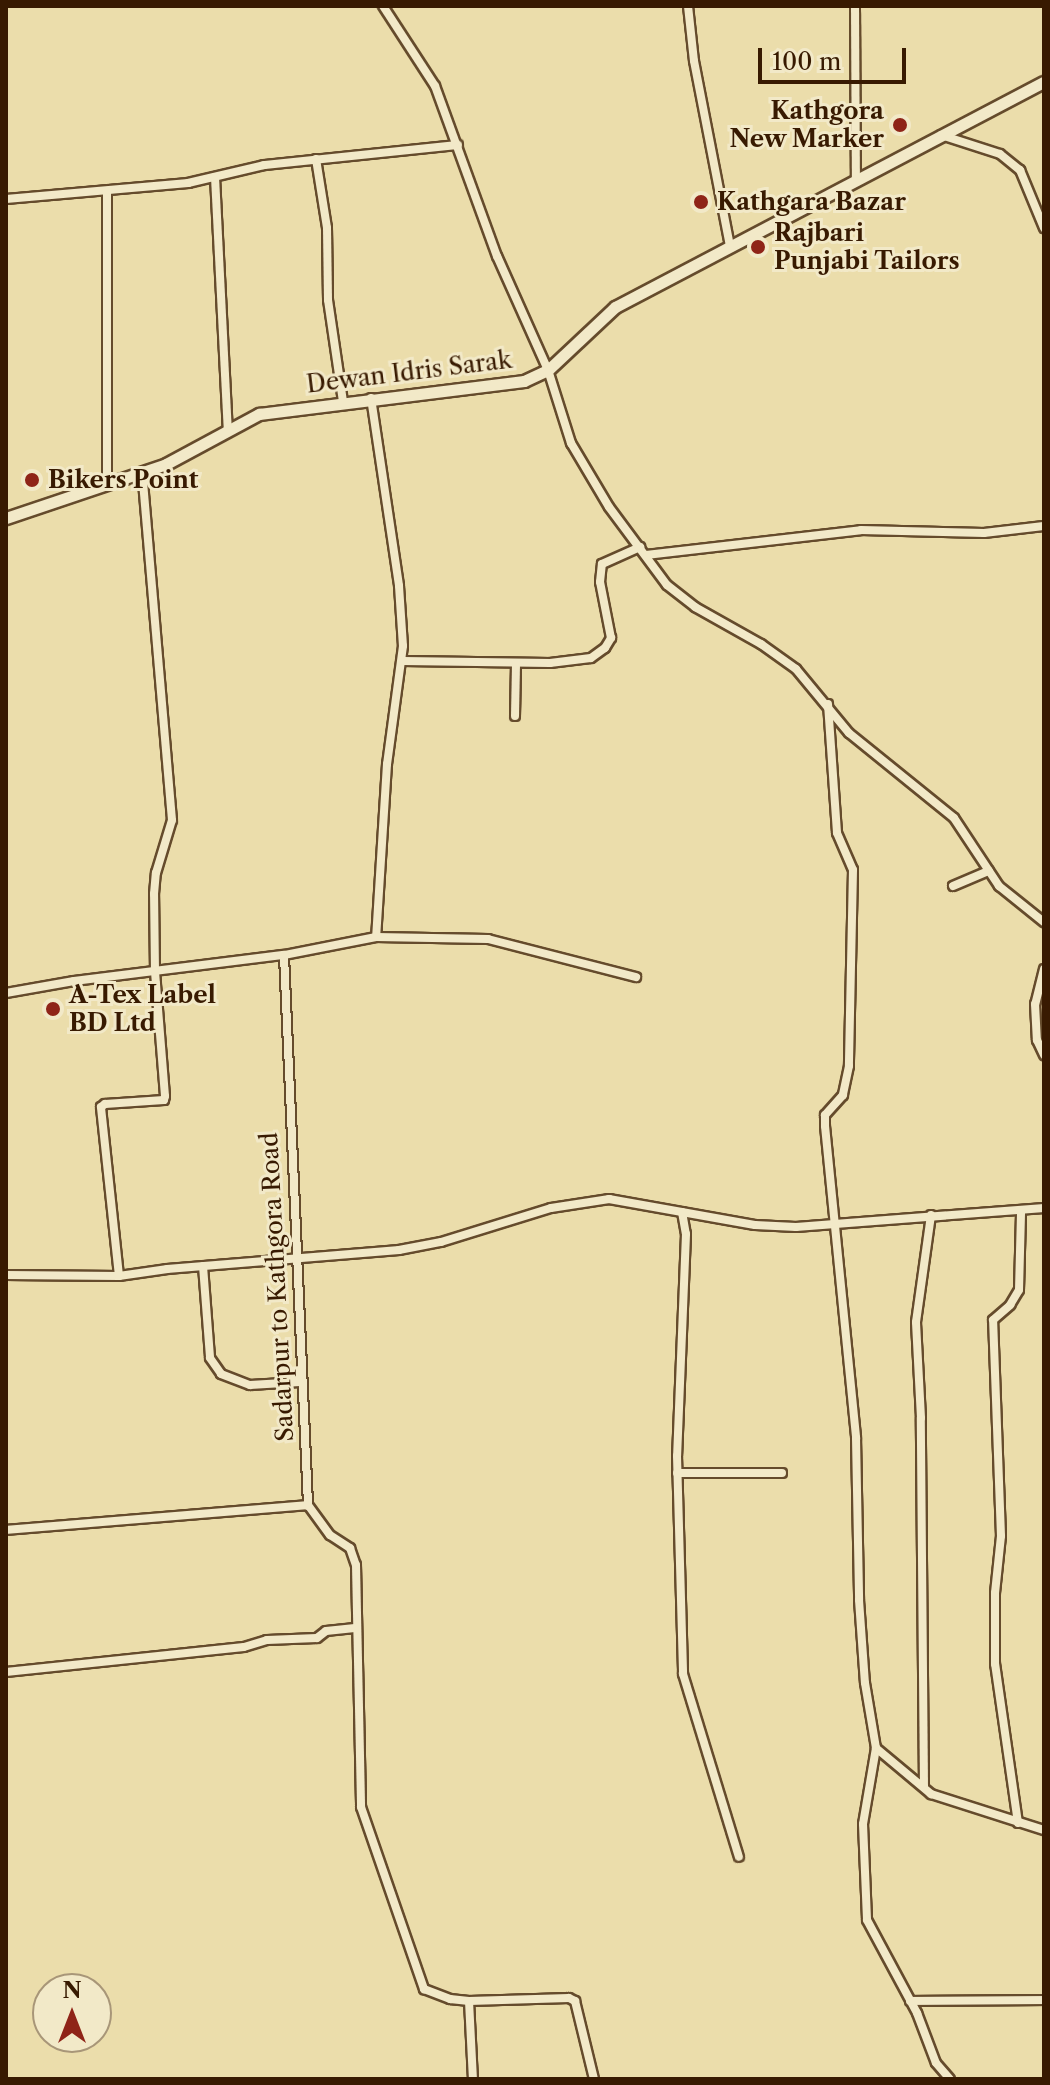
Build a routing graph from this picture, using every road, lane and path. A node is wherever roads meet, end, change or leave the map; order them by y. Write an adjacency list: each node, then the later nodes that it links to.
1 (383, 6): 6 (street)
2 (688, 6): 13 (street)
3 (855, 6): 9 (street)
4 (1044, 82): 5 (main road, Dewan Idris Sarak)
5 (940, 135): 9 (main road, Dewan Idris Sarak); 12 (street)
6 (458, 145): 7 (street); 14 (street)
7 (316, 159): 8 (street); 16 (street)
8 (215, 177): 10 (street); 17 (street)
9 (856, 181): 13 (main road, Dewan Idris Sarak)
10 (107, 192): 11 (street); 19 (street)
11 (6, 199)
12 (1044, 228)
13 (730, 246): 14 (main road, Dewan Idris Sarak)
14 (548, 370): 15 (main road, Dewan Idris Sarak); 22 (street)
15 (371, 398): 16 (main road, Dewan Idris Sarak); 24 (street)
16 (343, 402): 17 (main road, Dewan Idris Sarak)
17 (228, 430): 18 (main road, Dewan Idris Sarak)
18 (142, 473): 19 (main road, Dewan Idris Sarak); 34 (street)
19 (107, 486): 20 (main road, Dewan Idris Sarak)
20 (6, 518)
21 (1044, 526): 23 (street)
22 (640, 547): 23 (street); 25 (street)
23 (646, 555): 26 (street)
24 (403, 661): 25 (street); 31 (street)
25 (516, 663): 27 (street)
26 (828, 704): 28 (street); 42 (street)
27 (515, 716)
28 (989, 871): 29 (street); 30 (street)
29 (953, 886)
30 (1044, 922)
31 (376, 937): 32 (street); 35 (street)
32 (284, 955): 34 (street); 43 (street, Sadarpur to Kathgora Road)
33 (1044, 969): 37 (street)
34 (155, 972): 36 (street); 46 (street)
35 (636, 977)
36 (6, 993)
37 (1044, 1055)
38 (1044, 1208): 40 (street)
39 (682, 1212): 42 (street); 43 (street); 48 (street)
40 (1021, 1212): 41 (street); 56 (street)
41 (931, 1215): 42 (street); 55 (street)
42 (833, 1223): 54 (street)
43 (295, 1260): 44 (street); 47 (street, Sadarpur to Kathgora Road)
44 (203, 1266): 46 (street); 47 (street)
45 (6, 1275): 46 (street)
46 (119, 1276)
47 (300, 1382): 50 (street, Sadarpur to Kathgora Road)
48 (677, 1473): 49 (street); 58 (street)
49 (782, 1473)
50 (308, 1505): 51 (street); 52 (street)
51 (6, 1530)
52 (355, 1628): 53 (street); 60 (street)
53 (6, 1672)
54 (876, 1748): 55 (street); 61 (street)
55 (924, 1787): 56 (street)
56 (1018, 1823): 57 (street)
57 (1044, 1830)
58 (739, 1857)
59 (1044, 2000): 61 (street)
60 (469, 2001): 62 (street); 63 (street)
61 (910, 2001): 64 (street)
62 (473, 2079)
63 (594, 2079)
64 (950, 2079)

